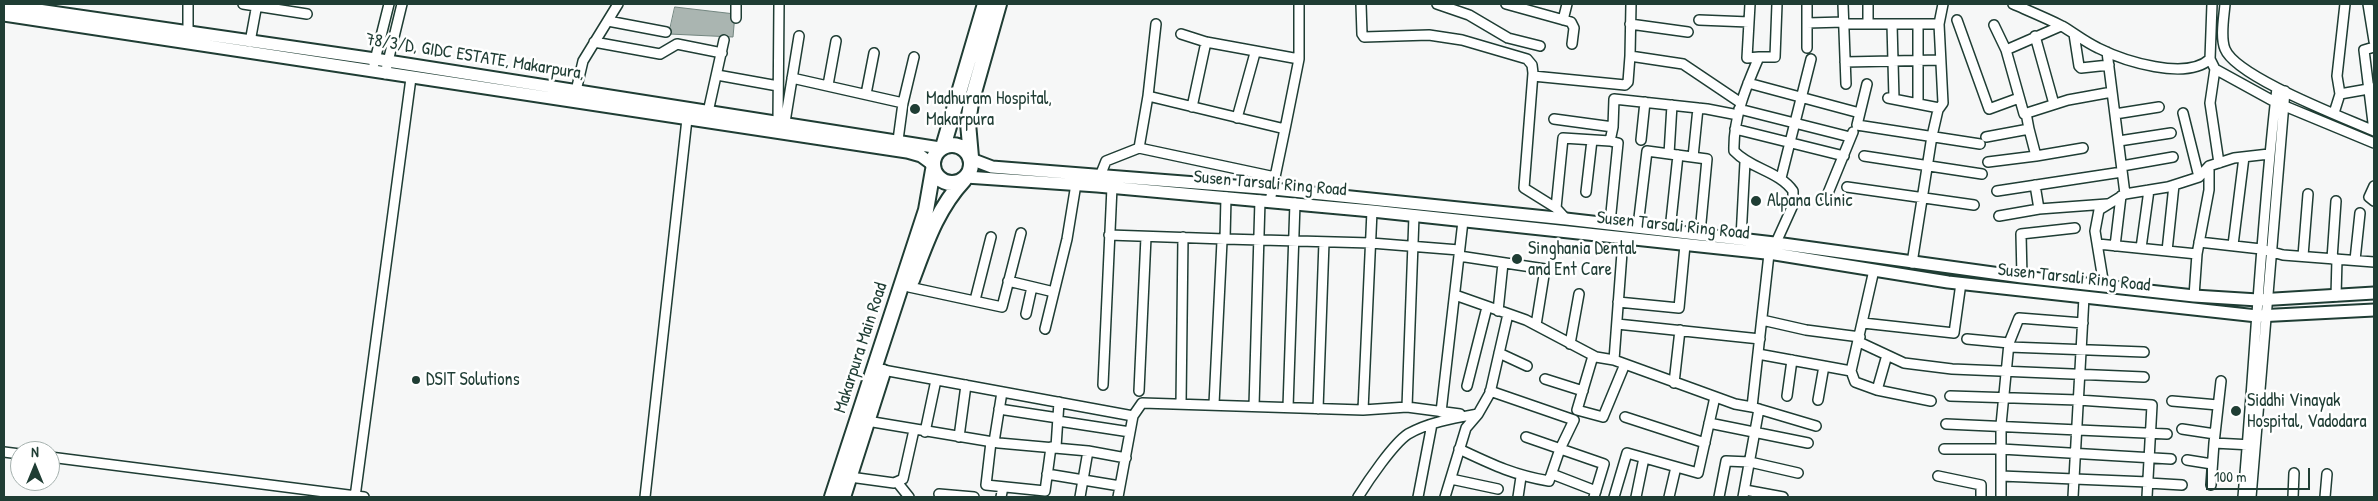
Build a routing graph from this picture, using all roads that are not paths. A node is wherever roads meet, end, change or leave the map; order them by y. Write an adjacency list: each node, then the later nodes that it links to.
1 (188, 4): 48 (street)
2 (243, 4): 28 (street)
3 (390, 4): 73 (street)
4 (402, 4): 80 (street)
5 (618, 4): 36 (street)
6 (736, 4): 32 (street)
7 (779, 4): 94 (street)
8 (985, 4): 143 (highway)
9 (999, 4): 154 (highway)
10 (1299, 4): 74 (street)
11 (1361, 4): 87 (street)
12 (1437, 4): 62 (street)
13 (1506, 4): 33 (street)
14 (1567, 4): 33 (street)
15 (1631, 4): 41 (street)
16 (1750, 4): 37 (street)
17 (1777, 4): 72 (street)
18 (1807, 4): 38 (street)
19 (1843, 4): 39 (street)
20 (1868, 4): 42 (street)
21 (1943, 4): 45 (street)
22 (2013, 4): 47 (street)
23 (2212, 4): 76 (street)
24 (2225, 4): 97 (street)
25 (2345, 4): 100 (street)
26 (2368, 4): 57 (street)
27 (4, 5): 29 (main road, 78/3/D, GIDC ESTATE, Makarpura,)
28 (257, 5): 30 (street); 58 (street)
29 (30, 10): 31 (main road, 78/3/D, GIDC ESTATE, Makarpura,); 48 (main road, 78/3/D, GIDC ESTATE, Makarpura,); 84 (main road, 78/3/D, GIDC ESTATE, Makarpura,)
30 (307, 14)
31 (4, 15)
32 (736, 18)
33 (1563, 20): 61 (street)
34 (1698, 20): 37 (street)
35 (1957, 20): 103 (street)
36 (608, 21): 49 (street); 59 (street)
37 (1749, 22): 72 (street)
38 (1807, 23): 39 (street); 64 (street)
39 (1844, 23): 42 (street); 81 (street)
40 (1156, 24): 101 (street)
41 (1630, 24): 50 (street); 70 (street)
42 (1868, 24): 43 (street)
43 (1892, 24): 44 (street); 78 (street)
44 (1918, 24): 45 (street); 79 (street)
45 (1939, 24): 77 (street)
46 (1994, 25): 65 (street)
47 (2061, 26): 52 (street); 54 (street)
48 (188, 32): 58 (main road, 78/3/D, GIDC ESTATE, Makarpura,)
49 (666, 32)
50 (1688, 32)
51 (1181, 34): 60 (street)
52 (2074, 34): 66 (street); 82 (street)
53 (798, 36): 89 (street)
54 (2035, 36): 65 (street); 109 (street)
55 (724, 40): 67 (street)
56 (836, 41): 93 (street)
57 (2374, 41)
58 (250, 42): 73 (main road, 78/3/D, GIDC ESTATE, Makarpura,)
59 (594, 42): 67 (street); 96 (street)
60 (1206, 42): 69 (street); 112 (street)
61 (1572, 44)
62 (1540, 46)
63 (2374, 47): 95 (street)
64 (1806, 48)
65 (2006, 50): 103 (street)
66 (2107, 52): 76 (street); 82 (street)
67 (722, 53): 86 (street)
68 (874, 53): 99 (street)
69 (1254, 53): 74 (street); 122 (street)
70 (1630, 56): 87 (street); 115 (street)
71 (914, 57): 106 (street)
72 (1759, 57): 90 (street)
73 (375, 59): 80 (main road, 78/3/D, GIDC ESTATE, Makarpura,); 84 (street)
74 (1299, 59): 129 (street)
75 (1811, 59): 102 (street)
76 (2210, 59): 83 (street)
77 (1940, 60): 79 (street); 114 (street)
78 (1892, 61): 79 (street); 81 (street); 108 (street)
79 (1919, 61): 108 (street)
80 (388, 62): 85 (street); 96 (main road, 78/3/D, GIDC ESTATE, Makarpura,)
81 (1845, 62): 91 (street)
82 (2109, 65): 98 (street)
83 (2215, 68): 107 (street); 157 (street)
84 (372, 72): 85 (main road, 78/3/D, GIDC ESTATE, Makarpura,)
85 (385, 74): 88 (main road, 78/3/D, GIDC ESTATE, Makarpura,)
86 (716, 75): 94 (street); 116 (street)
87 (1533, 76): 188 (street)
88 (410, 78): 104 (main road, 78/3/D, GIDC ESTATE, Makarpura,); 380 (street)
89 (792, 78): 93 (street); 125 (street)
90 (1748, 83): 102 (street); 115 (street)
91 (1846, 84)
92 (1867, 84): 127 (street)
93 (828, 85): 99 (street)
94 (778, 86): 125 (street)
95 (2372, 89): 100 (street); 132 (street)
96 (576, 90): 104 (street); 116 (main road, 78/3/D, GIDC ESTATE, Makarpura,)
97 (2280, 90): 107 (street); 120 (street)
98 (2112, 92): 109 (street); 121 (street)
99 (866, 94): 106 (street)
100 (2340, 94): 120 (street)
101 (1148, 96): 112 (street); 144 (street)
102 (1801, 97): 117 (street); 126 (street)
103 (2019, 98): 118 (street)
104 (573, 102): 123 (main road, 78/3/D, GIDC ESTATE, Makarpura,)
105 (1645, 102): 110 (street); 128 (street); 138 (street)
106 (903, 103): 136 (street)
107 (2279, 103): 142 (street); 146 (street); 222 (street)
108 (1918, 104): 114 (street)
109 (2054, 104): 118 (street)
110 (1672, 105): 113 (street); 147 (street)
111 (2159, 106): 121 (street)
112 (1192, 107): 122 (street)
113 (1698, 108): 115 (street); 151 (street)
114 (1940, 108): 135 (street)
115 (1740, 109): 126 (street); 130 (street)
116 (708, 112): 125 (main road, 78/3/D, GIDC ESTATE, Makarpura,)
117 (1856, 112)
118 (2026, 113): 131 (street)
119 (2183, 113): 165 (street)
120 (2334, 113): 132 (street)
121 (2115, 114): 139 (street)
122 (1237, 118): 129 (street)
123 (687, 119): 160 (main road, 78/3/D, GIDC ESTATE, Makarpura,); 381 (street)
124 (1554, 119): 128 (street)
125 (782, 122): 136 (main road, 78/3/D, GIDC ESTATE, Makarpura,)
126 (1794, 122): 134 (street); 141 (street)
127 (1857, 125): 134 (street); 135 (street)
128 (1613, 127): 140 (street)
129 (1285, 129): 164 (street)
130 (1735, 129): 141 (street); 155 (street)
131 (2029, 130): 135 (street); 150 (street)
132 (2374, 131)
133 (2171, 133): 139 (street)
134 (1850, 136): 148 (street)
135 (1932, 136): 158 (street)
136 (898, 140): 143 (main road, 78/3/D, GIDC ESTATE, Makarpura,)
137 (1592, 140): 140 (street); 176 (street); 188 (street)
138 (1642, 140)
139 (2118, 141): 161 (street)
140 (1610, 142): 197 (street)
141 (1789, 143): 148 (street); 167 (street)
142 (2374, 143)
143 (942, 147): 154 (highway); 160 (highway)
144 (1140, 148): 163 (street); 164 (street)
145 (2083, 148): 150 (street)
146 (2269, 154): 153 (street); 222 (street)
147 (1673, 155): 151 (street); 198 (street); 200 (street)
148 (1844, 156): 182 (street)
149 (1864, 156): 158 (street)
150 (2036, 156): 156 (street)
151 (1693, 157): 202 (street)
152 (2173, 157): 161 (street)
153 (2244, 157): 157 (street); 218 (street)
154 (971, 158): 163 (main road, Susen Tarsali Ring Road); 166 (highway)
155 (1745, 162): 167 (street); 207 (street)
156 (1988, 162)
157 (2219, 163): 159 (street)
158 (1927, 165): 162 (street); 179 (street)
159 (2209, 166): 165 (street); 213 (street)
160 (933, 167): 166 (highway); 191 (highway)
161 (2122, 169): 169 (street); 178 (street)
162 (1982, 174)
163 (1100, 176): 181 (main road, Susen Tarsali Ring Road)
164 (1275, 177): 181 (street)
165 (2199, 177): 170 (street)
166 (965, 178): 168 (main road, Susen Tarsali Ring Road); 191 (highway)
167 (1780, 178): 221 (street)
168 (1076, 184): 173 (main road, Susen Tarsali Ring Road); 239 (street)
169 (2035, 185): 175 (street); 189 (street)
170 (2174, 185): 174 (street); 223 (street)
171 (2374, 186): 184 (street)
172 (1847, 187): 179 (street)
173 (1112, 188): 180 (main road, Susen Tarsali Ring Road); 203 (street)
174 (2149, 190): 178 (street); 220 (street)
175 (1998, 191)
176 (1586, 192)
177 (2308, 194): 226 (street)
178 (2123, 195): 186 (street); 217 (street)
179 (1923, 196): 187 (street); 231 (street)
180 (1226, 197): 181 (main road, Susen Tarsali Ring Road); 208 (street)
181 (1268, 197): 185 (main road, Susen Tarsali Ring Road); 195 (main road, Susen Tarsali Ring Road); 210 (street)
182 (1826, 198)
183 (2336, 201): 227 (street)
184 (2374, 201)
185 (1295, 203): 190 (main road, Susen Tarsali Ring Road); 211 (street)
186 (2110, 203): 189 (street); 215 (street)
187 (1974, 204)
188 (1556, 208): 195 (street)
189 (2039, 209): 194 (street)
190 (1372, 211): 193 (main road, Susen Tarsali Ring Road); 214 (street)
191 (931, 213): 236 (highway, Makarpura Main Road); 382 (highway, Makarpura Main Road)
192 (2360, 213): 228 (street)
193 (1414, 216): 196 (main road, Susen Tarsali Ring Road); 219 (street)
194 (1999, 216)
195 (1566, 218): 197 (main road, Susen Tarsali Ring Road)
196 (1463, 221): 209 (main road, Susen Tarsali Ring Road); 224 (street)
197 (1610, 223): 198 (main road, Susen Tarsali Ring Road)
198 (1638, 226): 200 (main road, Susen Tarsali Ring Road)
199 (2075, 228): 233 (street)
200 (1670, 230): 202 (main road, Susen Tarsali Ring Road)
201 (1020, 233): 234 (street)
202 (1700, 234): 207 (main road, Susen Tarsali Ring Road)
203 (1109, 235): 205 (street); 288 (street)
204 (991, 237): 246 (street)
205 (1146, 237): 206 (street); 293 (street)
206 (1183, 237): 208 (street); 304 (street)
207 (1741, 238): 221 (main road, Susen Tarsali Ring Road)
208 (1225, 239): 210 (street); 305 (street)
209 (1623, 239): 216 (main road, Susen Tarsali Ring Road); 248 (street)
210 (1260, 240): 211 (street); 307 (street)
211 (1294, 241): 212 (street); 308 (street)
212 (1324, 242): 214 (street); 309 (street)
213 (2200, 242): 218 (street); 225 (street)
214 (1371, 243): 219 (street); 313 (street)
215 (2098, 244): 217 (street); 238 (street)
216 (1685, 245): 221 (main road, Susen Tarsali Ring Road); 248 (street)
217 (2115, 246): 220 (street)
218 (2233, 246): 222 (street)
219 (1414, 247): 224 (street); 310 (street)
220 (2141, 248): 223 (street)
221 (1772, 250): 231 (main road, Susen Tarsali Ring Road); 232 (main road, Susen Tarsali Ring Road); 255 (street)
222 (2266, 250): 226 (street); 247 (street)
223 (2167, 251): 225 (street)
224 (1459, 253): 230 (street); 242 (street)
225 (2197, 254): 243 (street)
226 (2303, 256): 227 (street)
227 (2334, 259): 228 (street); 244 (street)
228 (2355, 260): 229 (street)
229 (2374, 262)
230 (1503, 263): 251 (street); 259 (street)
231 (1912, 263): 233 (main road, Susen Tarsali Ring Road)
232 (1874, 270): 235 (main road, Susen Tarsali Ring Road); 256 (street)
233 (2022, 277): 238 (main road, Susen Tarsali Ring Road)
234 (1008, 281): 237 (street); 246 (street)
235 (1961, 283): 245 (main road, Susen Tarsali Ring Road); 256 (street)
236 (909, 286): 246 (street); 278 (highway, Makarpura Main Road)
237 (1032, 286): 239 (street); 252 (street)
238 (2104, 286): 243 (main road, Susen Tarsali Ring Road)
239 (1054, 292): 260 (street)
240 (2374, 293): 244 (main road, Susen Tarsali Ring Road)
241 (1579, 294): 265 (street)
242 (1455, 295): 249 (street); 315 (street)
243 (2194, 296): 247 (main road, Susen Tarsali Ring Road)
244 (2336, 296): 247 (main road, Susen Tarsali Ring Road)
245 (2084, 297): 254 (main road, Susen Tarsali Ring Road); 257 (street)
246 (976, 300)
247 (2262, 300): 254 (street)
248 (1618, 302): 258 (street)
249 (1487, 307): 251 (street); 289 (street)
250 (2374, 310): 254 (main road, Susen Tarsali Ring Road)
251 (1498, 311): 253 (street)
252 (1026, 314)
253 (1508, 314): 259 (street); 269 (street)
254 (2261, 316): 341 (street)
255 (1762, 320): 262 (street); 263 (street)
256 (1863, 323): 263 (street)
257 (2083, 323): 266 (street); 267 (street)
258 (1617, 324): 261 (street); 273 (street)
259 (1536, 325): 265 (street)
260 (1046, 329)
261 (1680, 330): 262 (street); 286 (street)
262 (1760, 339): 270 (street)
263 (1859, 340): 271 (street); 279 (street)
264 (1966, 340): 266 (street)
265 (1570, 344): 272 (street)
266 (2009, 345): 267 (street); 280 (street)
267 (2081, 351): 268 (street); 281 (street)
268 (2144, 352)
269 (1499, 353): 276 (street); 291 (street)
270 (1758, 354): 274 (street); 311 (street)
271 (1887, 355): 280 (street); 290 (street)
272 (1593, 356): 273 (street); 294 (street)
273 (1614, 360): 275 (street)
274 (1792, 360): 277 (street); 295 (street)
275 (1625, 364): 286 (street); 314 (street)
276 (1527, 366)
277 (1824, 366): 279 (street); 299 (street)
278 (883, 370): 284 (street); 321 (highway, Makarpura Main Road)
279 (1851, 371): 290 (street)
280 (2006, 373): 281 (street); 298 (street)
281 (2079, 375): 282 (street); 300 (street)
282 (2144, 377)
283 (1545, 379): 294 (street)
284 (936, 380): 287 (street); 330 (street)
285 (2221, 381): 306 (street)
286 (1674, 383): 297 (street)
287 (966, 385): 292 (street); 335 (street)
288 (1103, 385)
289 (1467, 386)
290 (1877, 390): 301 (street)
291 (1490, 391): 316 (street); 320 (street)
292 (1002, 392): 303 (street); 312 (street)
293 (1139, 392)
294 (1583, 392): 314 (street)
295 (1787, 396)
296 (1950, 396): 298 (street)
297 (1714, 397): 311 (street); 322 (street)
298 (2003, 398): 300 (street); 325 (street)
299 (1818, 400)
300 (2078, 400): 327 (street); 333 (street)
301 (1931, 401)
302 (2172, 401): 306 (street)
303 (1059, 402): 317 (street); 319 (street)
304 (1181, 404): 305 (street); 317 (street)
305 (1214, 404): 307 (street)
306 (2218, 405): 337 (street)
307 (1254, 406): 308 (street)
308 (1288, 407): 309 (street)
309 (1318, 408): 313 (street)
310 (1407, 408): 313 (street); 315 (street)
311 (1756, 408): 326 (street); 332 (street)
312 (999, 409): 319 (street); 338 (street)
313 (1363, 410)
314 (1577, 410): 320 (street)
315 (1441, 412): 316 (street)
316 (1478, 414): 323 (street); 343 (street)
317 (1134, 416): 331 (street)
318 (1625, 417): 340 (street)
319 (1058, 420): 331 (street); 342 (street)
320 (1574, 420): 344 (street)
321 (867, 422): 329 (street); 366 (highway, Makarpura Main Road)
322 (1709, 423): 332 (street); 340 (street)
323 (1432, 424): 389 (street); 390 (street)
324 (1946, 424): 325 (street)
325 (2001, 425): 327 (street); 346 (street)
326 (1816, 426)
327 (2076, 429): 333 (street); 348 (street)
328 (2182, 429): 337 (street)
329 (914, 430): 330 (street); 369 (street)
330 (925, 432): 335 (street)
331 (1130, 432): 351 (street)
332 (1755, 432): 339 (street); 355 (street)
333 (2150, 432): 334 (street); 349 (street)
334 (2167, 434)
335 (960, 437): 338 (street)
336 (1526, 437): 344 (street)
337 (2214, 438): 341 (street); 356 (street)
338 (993, 442): 342 (street); 375 (street)
339 (1808, 442)
340 (1705, 444): 357 (street)
341 (2252, 445): 402 (street); 403 (street)
342 (1053, 447): 347 (street); 359 (street)
343 (1459, 449): 365 (street); 367 (street)
344 (1560, 449): 360 (street); 378 (street)
345 (1944, 449): 346 (street)
346 (2001, 449): 348 (street); 364 (street)
347 (1088, 451): 351 (street); 370 (street)
348 (2074, 453): 349 (street); 368 (street)
349 (2149, 457): 353 (street); 371 (street)
350 (60, 458): 380 (street)
351 (1126, 458): 374 (street)
352 (1644, 458): 357 (street); 393 (street); 394 (street)
353 (2171, 459)
354 (2187, 460): 356 (street)
355 (1750, 462): 358 (street); 379 (street); 396 (street)
356 (2212, 464): 372 (street)
357 (1676, 466): 395 (street)
358 (1798, 472)
359 (1047, 474): 370 (street); 375 (street)
360 (1552, 474): 365 (street); 378 (street)
361 (2294, 474): 404 (street)
362 (2327, 474): 405 (street)
363 (1938, 476): 398 (street)
364 (2001, 476): 368 (street); 399 (street)
365 (1521, 477): 392 (street)
366 (850, 478): 369 (street); 383 (highway, Makarpura Main Road)
367 (1450, 479): 376 (street); 391 (street)
368 (2073, 479): 371 (street); 400 (street)
369 (897, 482): 384 (street)
370 (1083, 482): 374 (street); 387 (street)
371 (2148, 483): 373 (street); 401 (street)
372 (2211, 484)
373 (2182, 485)
374 (1120, 486): 388 (street)
375 (1003, 487): 386 (street)
376 (1498, 489)
377 (939, 494): 385 (street)
378 (1595, 494)
379 (1744, 494): 397 (street)
380 (358, 497)
381 (645, 497)
382 (832, 497)
383 (843, 497)
384 (909, 497)
385 (974, 497)
386 (1001, 497)
387 (1080, 497)
388 (1118, 497)
389 (1358, 497)
390 (1418, 497)
391 (1446, 497)
392 (1518, 497)
393 (1614, 497)
394 (1636, 497)
395 (1669, 497)
396 (1719, 497)
397 (1783, 497)
398 (1981, 497)
399 (2001, 497)
400 (2073, 497)
401 (2147, 497)
402 (2243, 497)
403 (2251, 497)
404 (2293, 497)
405 (2326, 497)

